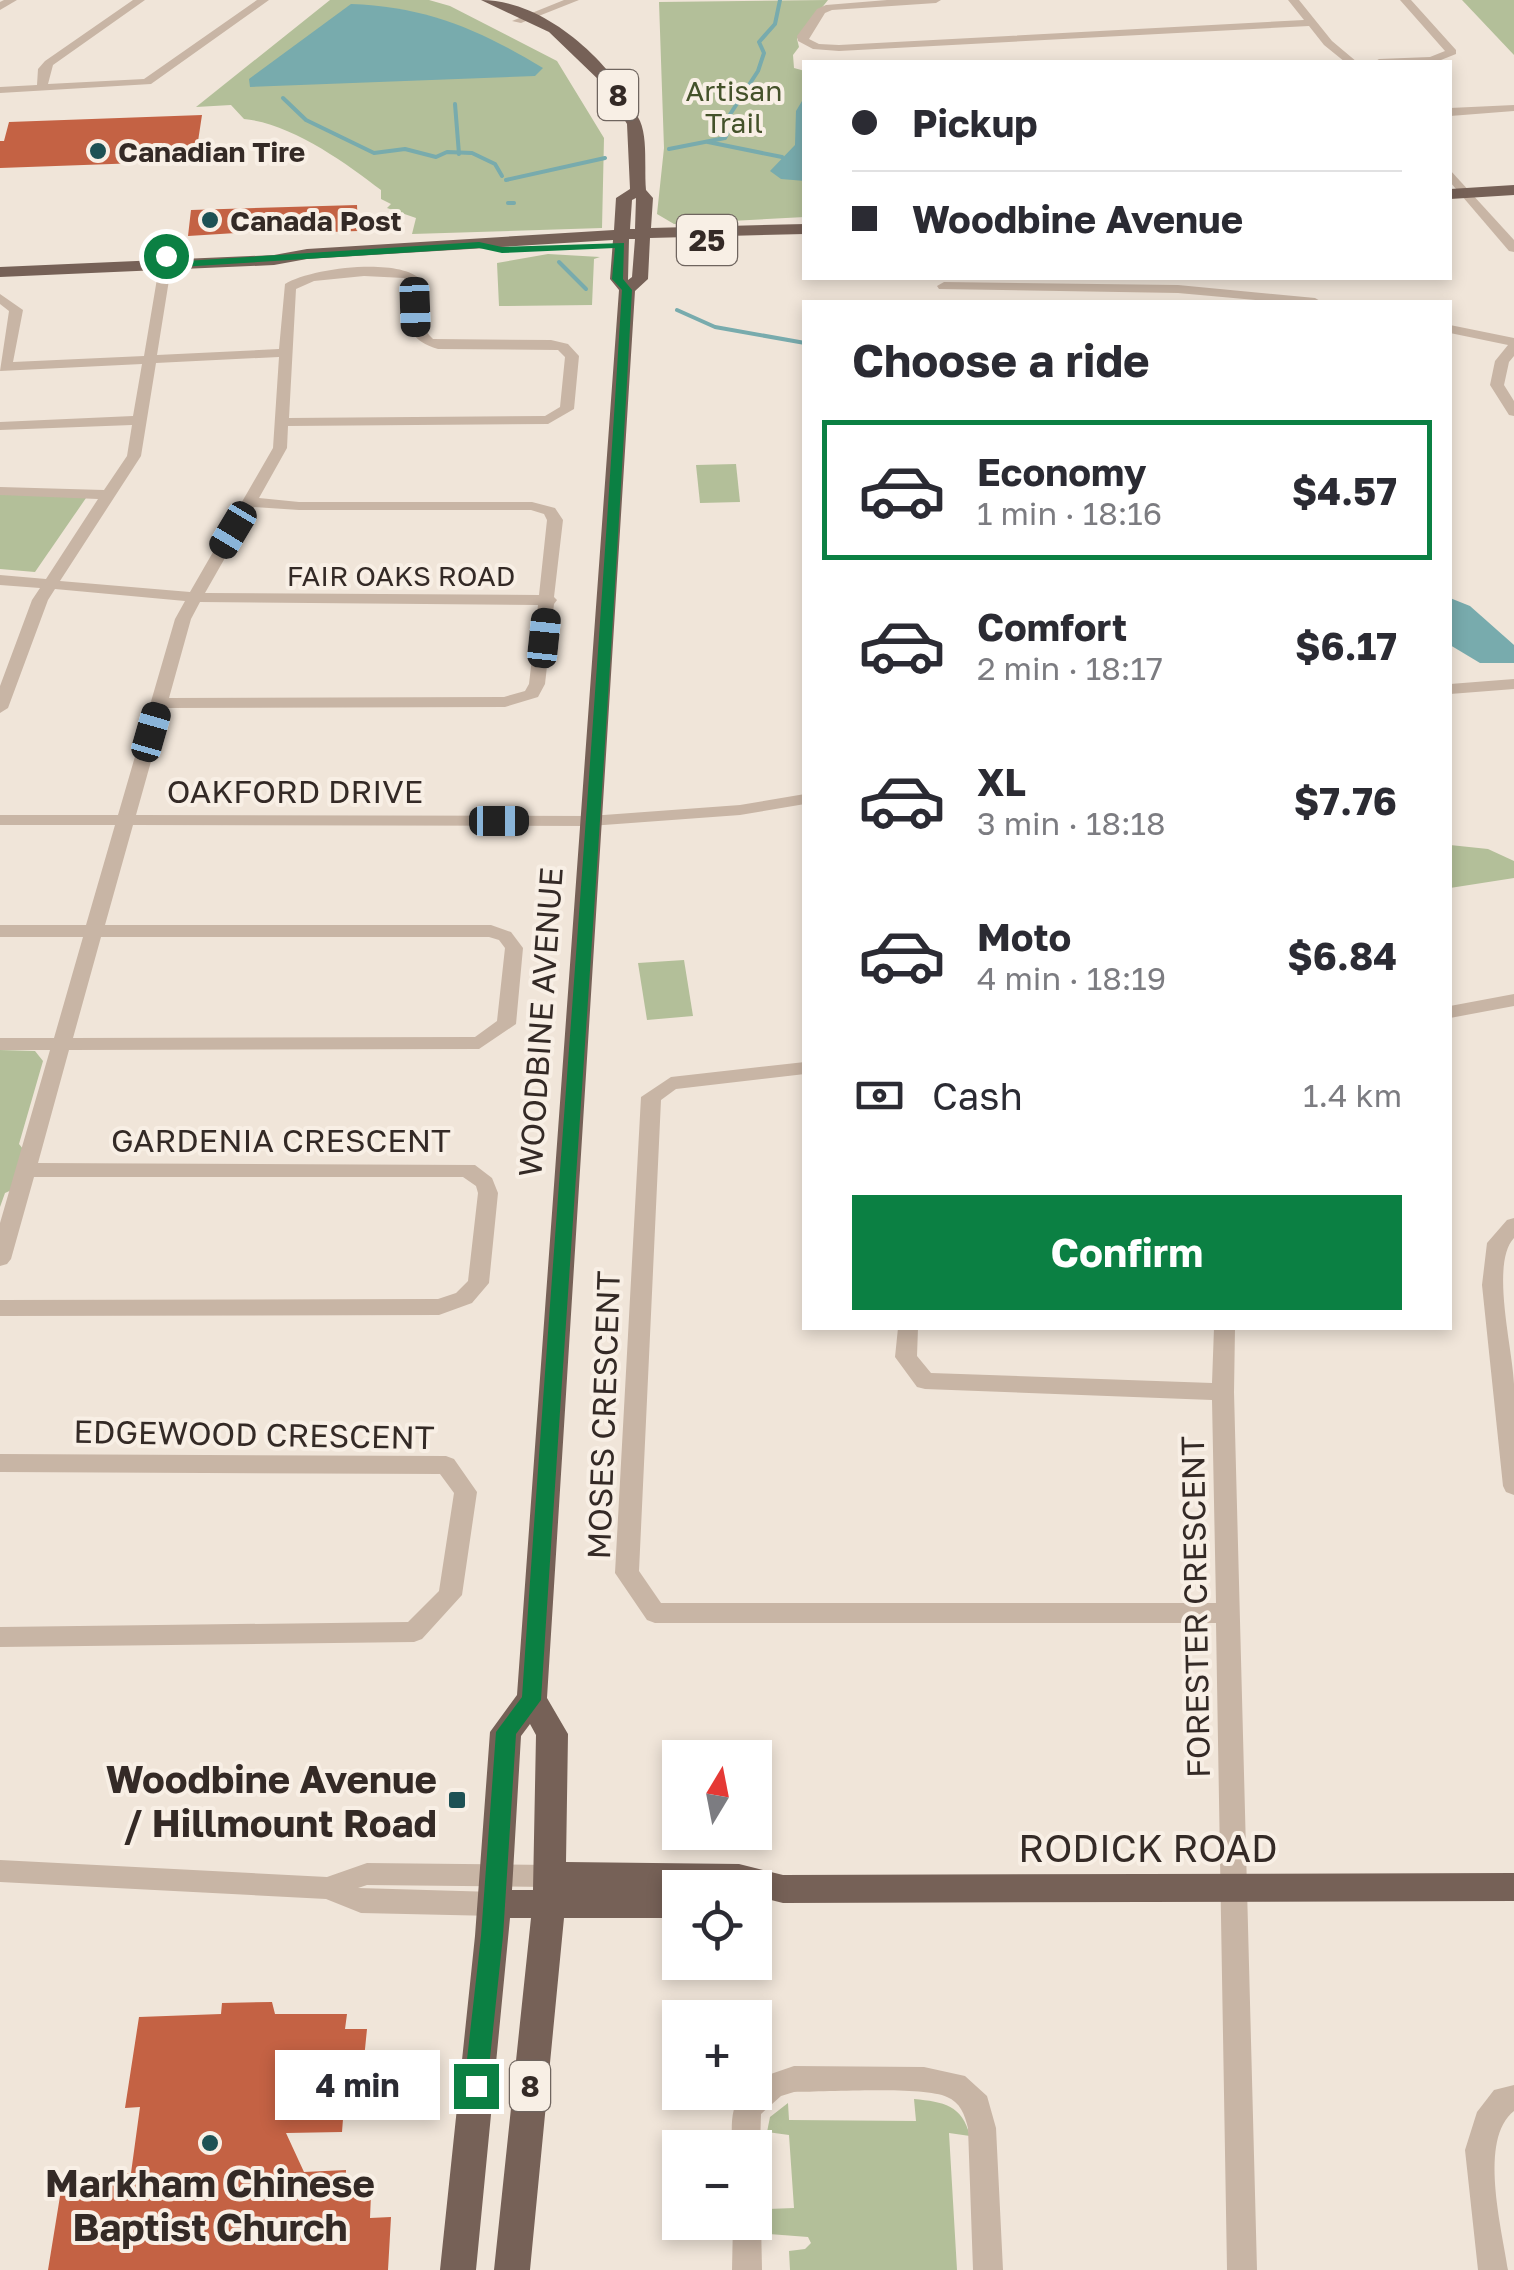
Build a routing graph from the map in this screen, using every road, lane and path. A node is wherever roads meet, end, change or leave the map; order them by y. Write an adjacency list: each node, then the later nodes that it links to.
1 (12, 0): 11 (street)
2 (140, 0): 16 (street)
3 (264, 0): 16 (street)
4 (488, 0): 12 (main road, WOODBINE AVENUE / 8)
5 (556, 0): 12 (street)
6 (574, 0): 12 (street)
7 (936, 0): 13 (street)
8 (1293, 0): 13 (street)
9 (1405, 0): 15 (street)
10 (468, 2): 12 (main road, WOODBINE AVENUE / 8)
11 (0, 7)
12 (520, 17): 23 (main road, WOODBINE AVENUE / 8)
13 (1310, 22): 14 (street)
14 (1349, 60)
15 (1432, 60)
16 (42, 88): 17 (street)
17 (0, 90)
18 (1514, 108): 19 (street)
19 (1452, 112)
20 (1514, 181): 21 (main road)
21 (1454, 186): 22 (main road); 27 (street)
22 (1514, 190)
23 (638, 191): 25 (main road, WOODBINE AVENUE / 8); 26 (main road, WOODBINE AVENUE / 8)
24 (799, 229): 25 (main road, 25)
25 (642, 238): 26 (main road, 25); 32 (main road, WOODBINE AVENUE / 8)
26 (620, 240): 28 (main road, 25); 32 (main road, WOODBINE AVENUE / 8)
27 (1514, 248)
28 (165, 260): 29 (main road, 25); 30 (main road, 25); 38 (street)
29 (0, 263)
30 (0, 272)
31 (944, 286): 34 (street)
32 (627, 290): 58 (main road, WOODBINE AVENUE / 8)
33 (0, 298): 39 (street)
34 (1292, 300)
35 (1452, 330): 36 (street)
36 (1514, 345): 40 (street)
37 (286, 353): 38 (street); 42 (street); 42 (street)
38 (148, 360): 39 (street); 41 (street)
39 (3, 366)
40 (1514, 412)
41 (141, 420): 43 (street); 45 (street)
42 (284, 422): 46 (street)
43 (0, 426)
44 (0, 490): 45 (street)
45 (108, 495): 48 (street)
46 (250, 502): 49 (street); 50 (street)
47 (0, 580): 48 (street, FAIR OAKS ROAD)
48 (49, 584): 49 (street, FAIR OAKS ROAD); 54 (street)
49 (193, 597): 50 (street, FAIR OAKS ROAD); 53 (street)
50 (548, 600): 53 (street)
51 (1514, 684): 52 (street)
52 (1452, 689)
53 (159, 703): 57 (street)
54 (0, 708)
55 (802, 800): 58 (street, OAKFORD DRIVE)
56 (0, 820): 57 (street, OAKFORD DRIVE)
57 (128, 820): 58 (street, OAKFORD DRIVE); 60 (street)
58 (590, 822): 77 (main road, WOODBINE AVENUE / 8)
59 (0, 931): 60 (street)
60 (92, 931): 64 (street); 64 (street)
61 (1514, 1000): 62 (street)
62 (1452, 1012)
63 (0, 1044): 64 (street)
64 (61, 1044): 66 (street)
65 (802, 1068): 75 (street, MOSES CRESCENT)
66 (25, 1170): 68 (street); 69 (street, GARDENIA CRESCENT)
67 (1514, 1224): 74 (street)
68 (0, 1259)
69 (0, 1308)
70 (908, 1330): 72 (street)
71 (1225, 1330): 72 (street, FORESTER CRESCENT)
72 (1223, 1392): 75 (street, FORESTER CRESCENT)
73 (0, 1463): 76 (street, EDGEWOOD CRESCENT)
74 (1514, 1486)
75 (1229, 1613): 80 (street, FORESTER CRESCENT)
76 (0, 1636)
77 (532, 1700): 82 (main road, WOODBINE AVENUE / 8); 83 (main road, WOODBINE AVENUE / 8)
78 (0, 1871): 83 (street)
79 (662, 1882): 82 (main road, RODICK ROAD)
80 (1233, 1886): 81 (main road, RODICK ROAD); 84 (main road, RODICK ROAD); 93 (street, FORESTER CRESCENT)
81 (1514, 1887)
82 (549, 1889): 83 (main road, RODICK ROAD); 85 (main road, RODICK ROAD); 90 (main road, WOODBINE AVENUE / 8)
83 (495, 1890): 89 (main road, WOODBINE AVENUE / 8)
84 (772, 1894)
85 (662, 1902)
86 (1514, 2098): 94 (street)
87 (747, 2130): 92 (street)
88 (747, 2240): 91 (street)
89 (458, 2270)
90 (512, 2270)
91 (747, 2270)
92 (988, 2270)
93 (1242, 2270)
94 (1493, 2270)

